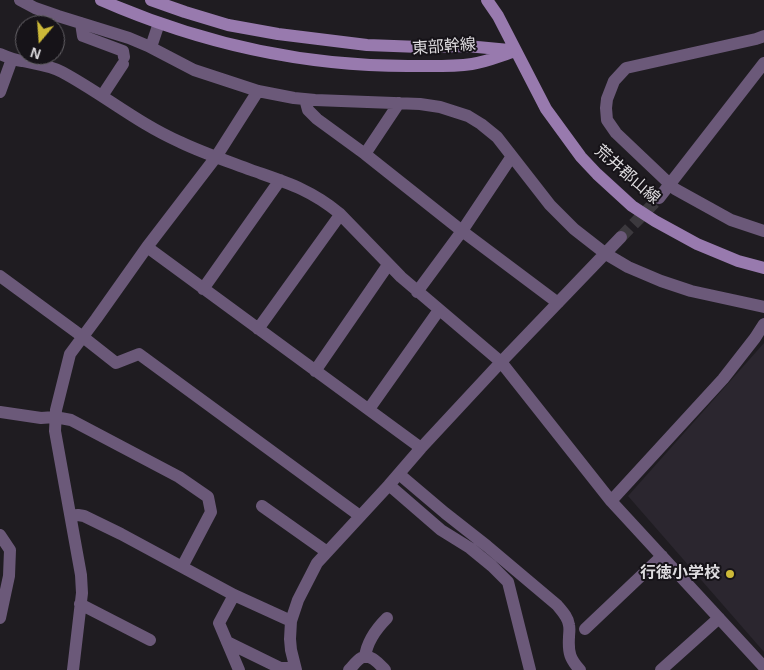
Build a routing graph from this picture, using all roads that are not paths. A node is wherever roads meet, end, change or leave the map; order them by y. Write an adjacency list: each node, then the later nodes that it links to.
1 (20, 0): 5 (street)
2 (101, 0): 6 (main road, 東部幹線)
3 (151, 0): 9 (main road, 東部幹線)
4 (487, 0): 9 (main road, 荒井郡山線)
5 (81, 23): 8 (street); 14 (street)
6 (159, 23): 8 (street); 9 (main road, 東部幹線)
7 (764, 36): 21 (street)
8 (151, 47): 12 (street)
9 (516, 51): 30 (main road, 荒井郡山線)
10 (6, 57): 13 (street); 14 (street)
11 (764, 63): 21 (street)
12 (258, 91): 15 (street); 19 (street)
13 (0, 92)
14 (102, 96): 19 (street)
15 (305, 99): 16 (street); 17 (street)
16 (399, 103): 17 (street); 18 (street)
17 (365, 154): 24 (street)
18 (512, 156): 24 (street); 28 (street)
19 (216, 157): 20 (street); 27 (street)
20 (280, 180): 23 (street); 32 (street)
21 (670, 185): 22 (street); 25 (street)
22 (659, 198)
23 (340, 215): 29 (street); 38 (street)
24 (462, 231): 33 (street); 34 (street)
25 (764, 231)
26 (621, 237): 28 (street)
27 (147, 247): 32 (street); 39 (street)
28 (606, 254): 34 (street); 35 (street)
29 (388, 265): 33 (street); 41 (street)
30 (764, 268)
31 (0, 276): 39 (street)
32 (203, 289): 38 (street)
33 (417, 292): 36 (street)
34 (558, 303): 40 (street)
35 (764, 307)
36 (439, 310): 40 (street); 42 (street)
37 (764, 324): 48 (street)
38 (258, 329): 41 (street)
39 (83, 337): 44 (street); 51 (street)
40 (501, 362): 45 (street); 48 (street)
41 (315, 371): 42 (street)
42 (369, 409): 45 (street)
43 (0, 412): 44 (street)
44 (56, 417): 50 (street); 55 (street)
45 (421, 448): 46 (street)
46 (399, 474): 47 (street); 73 (street)
47 (389, 485): 51 (street); 72 (street)
48 (611, 500): 54 (street)
49 (262, 506): 53 (street)
50 (71, 516): 55 (street); 57 (street)
51 (360, 516): 53 (street)
52 (0, 535): 58 (street)
53 (327, 552): 61 (street)
54 (662, 556): 60 (street); 62 (street)
55 (182, 567): 56 (street)
56 (234, 595): 61 (street); 64 (street)
57 (80, 604): 63 (street); 68 (street)
58 (0, 618)
59 (388, 618): 65 (street)
60 (719, 618): 66 (street); 74 (street)
61 (292, 622): 67 (street)
62 (585, 629)
63 (150, 640)
64 (227, 642): 67 (street); 69 (street)
65 (365, 657): 70 (street); 71 (street)
66 (764, 667)
67 (295, 669)
68 (72, 670)
69 (239, 670)
70 (349, 670)
71 (385, 670)
72 (530, 670)
73 (580, 670)
74 (661, 670)

